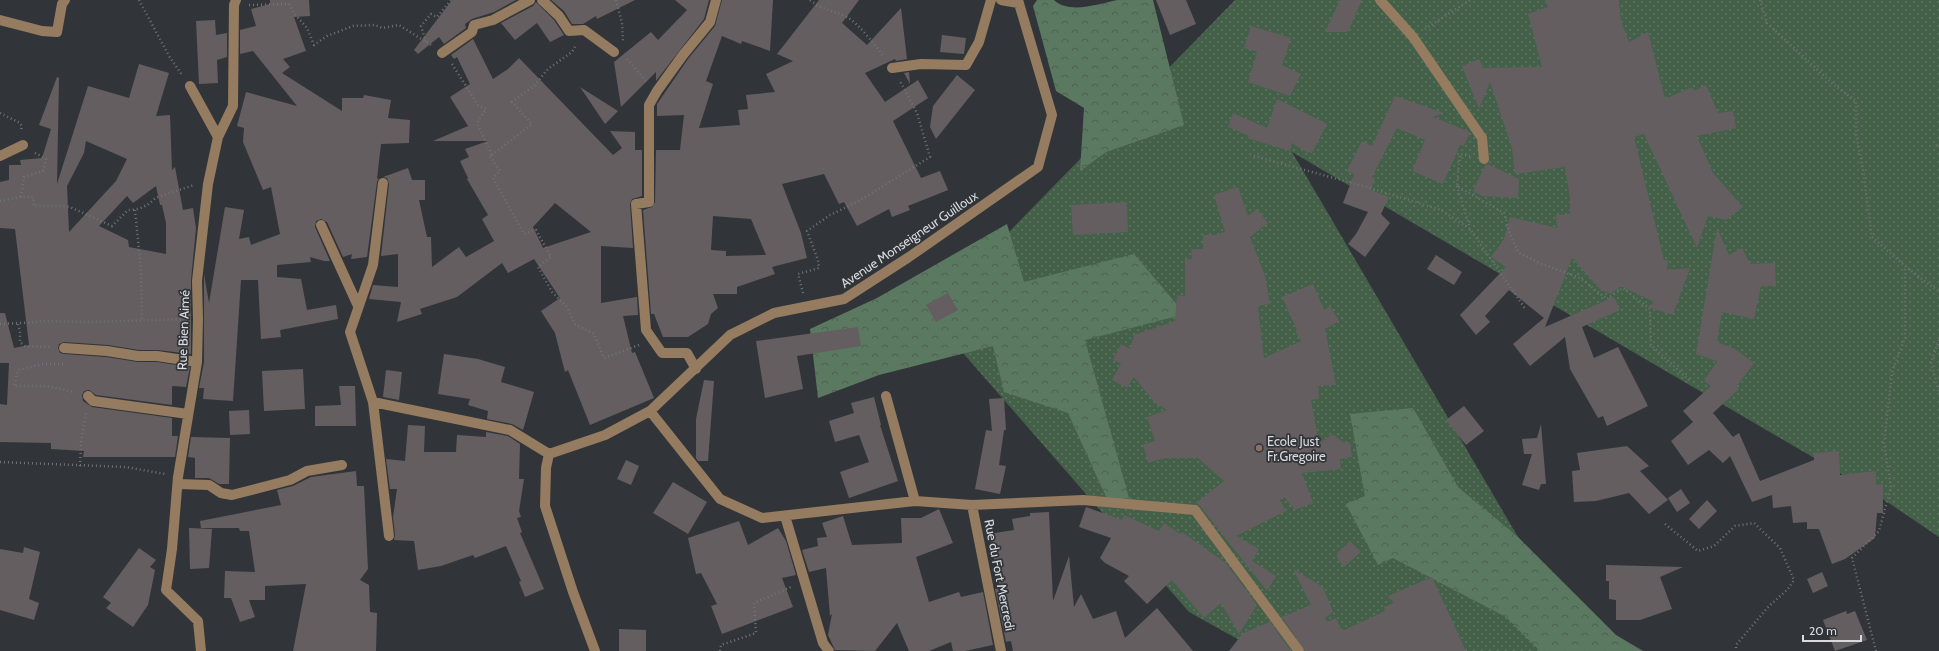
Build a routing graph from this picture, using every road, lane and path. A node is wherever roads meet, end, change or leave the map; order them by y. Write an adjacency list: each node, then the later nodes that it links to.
1 (65, 0): 15 (street)
2 (139, 0): 22 (path)
3 (450, 0): 18 (path)
4 (530, 0): 20 (street)
5 (542, 0): 16 (street)
6 (716, 0): 45 (street)
7 (810, 0): 21 (path)
8 (991, 0): 21 (street)
9 (1001, 0): 13 (street)
10 (1380, 0): 17 (street)
11 (1470, 0): 17 (path)
12 (1760, 0): 36 (path)
13 (1018, 1): 39 (street, Avenue Monseigneur Guilloux)
14 (235, 2): 18 (path); 23 (street, Rue Bien Aimé)
15 (0, 20)
16 (584, 30): 19 (street); 25 (path)
17 (1413, 37): 28 (street)
18 (426, 42): 20 (path)
19 (614, 52)
20 (442, 53): 25 (path)
21 (892, 68): 39 (path)
22 (190, 86): 23 (street)
23 (218, 137): 30 (street, Rue Bien Aimé)
24 (23, 145): 26 (street)
25 (492, 155): 45 (path)
26 (0, 156)
27 (1254, 156): 35 (path)
28 (1484, 159): 31 (path)
29 (383, 183): 38 (street)
30 (208, 184): 33 (path); 41 (street, Rue Bien Aimé)
31 (1457, 186): 35 (path); 50 (path)
32 (0, 201): 33 (path)
33 (135, 210): 42 (path)
34 (321, 225): 38 (street)
35 (1470, 229): 40 (path)
36 (1905, 266): 37 (path); 75 (path)
37 (1939, 292)
38 (358, 306): 54 (street)
39 (808, 306): 49 (street, Avenue Monseigneur Guilloux)
40 (1526, 310)
41 (198, 319): 42 (path); 48 (street, Rue Bien Aimé)
42 (142, 320): 44 (path)
43 (0, 324): 44 (path)
44 (18, 324): 47 (path)
45 (651, 337): 49 (street)
46 (1939, 340): 51 (path)
47 (64, 348): 48 (street); 52 (path)
48 (197, 362): 56 (street, Rue Bien Aimé)
49 (696, 369): 55 (street, Avenue Monseigneur Guilloux)
50 (1690, 380)
51 (1939, 393)
52 (88, 396): 56 (street); 60 (path)
53 (886, 396): 62 (street)
54 (372, 402): 57 (street); 66 (street)
55 (650, 411): 57 (street, Avenue Monseigneur Guilloux); 64 (street)
56 (188, 414): 61 (street, Rue Bien Aimé)
57 (549, 454): 69 (street)
58 (0, 462): 60 (path)
59 (342, 465): 61 (street)
60 (80, 466): 61 (path)
61 (178, 480): 68 (street, Rue Bien Aimé)
62 (915, 501): 63 (street); 64 (street)
63 (972, 505): 72 (street, Rue du Fort Mercredi); 73 (street)
64 (785, 516): 67 (street)
65 (1665, 524): 74 (path)
66 (389, 536)
67 (804, 582): 70 (path); 71 (street)
68 (201, 651)
69 (595, 651)
70 (720, 651)
71 (829, 651)
72 (1001, 651)
73 (1299, 651)
74 (1736, 651)
75 (1876, 651)

